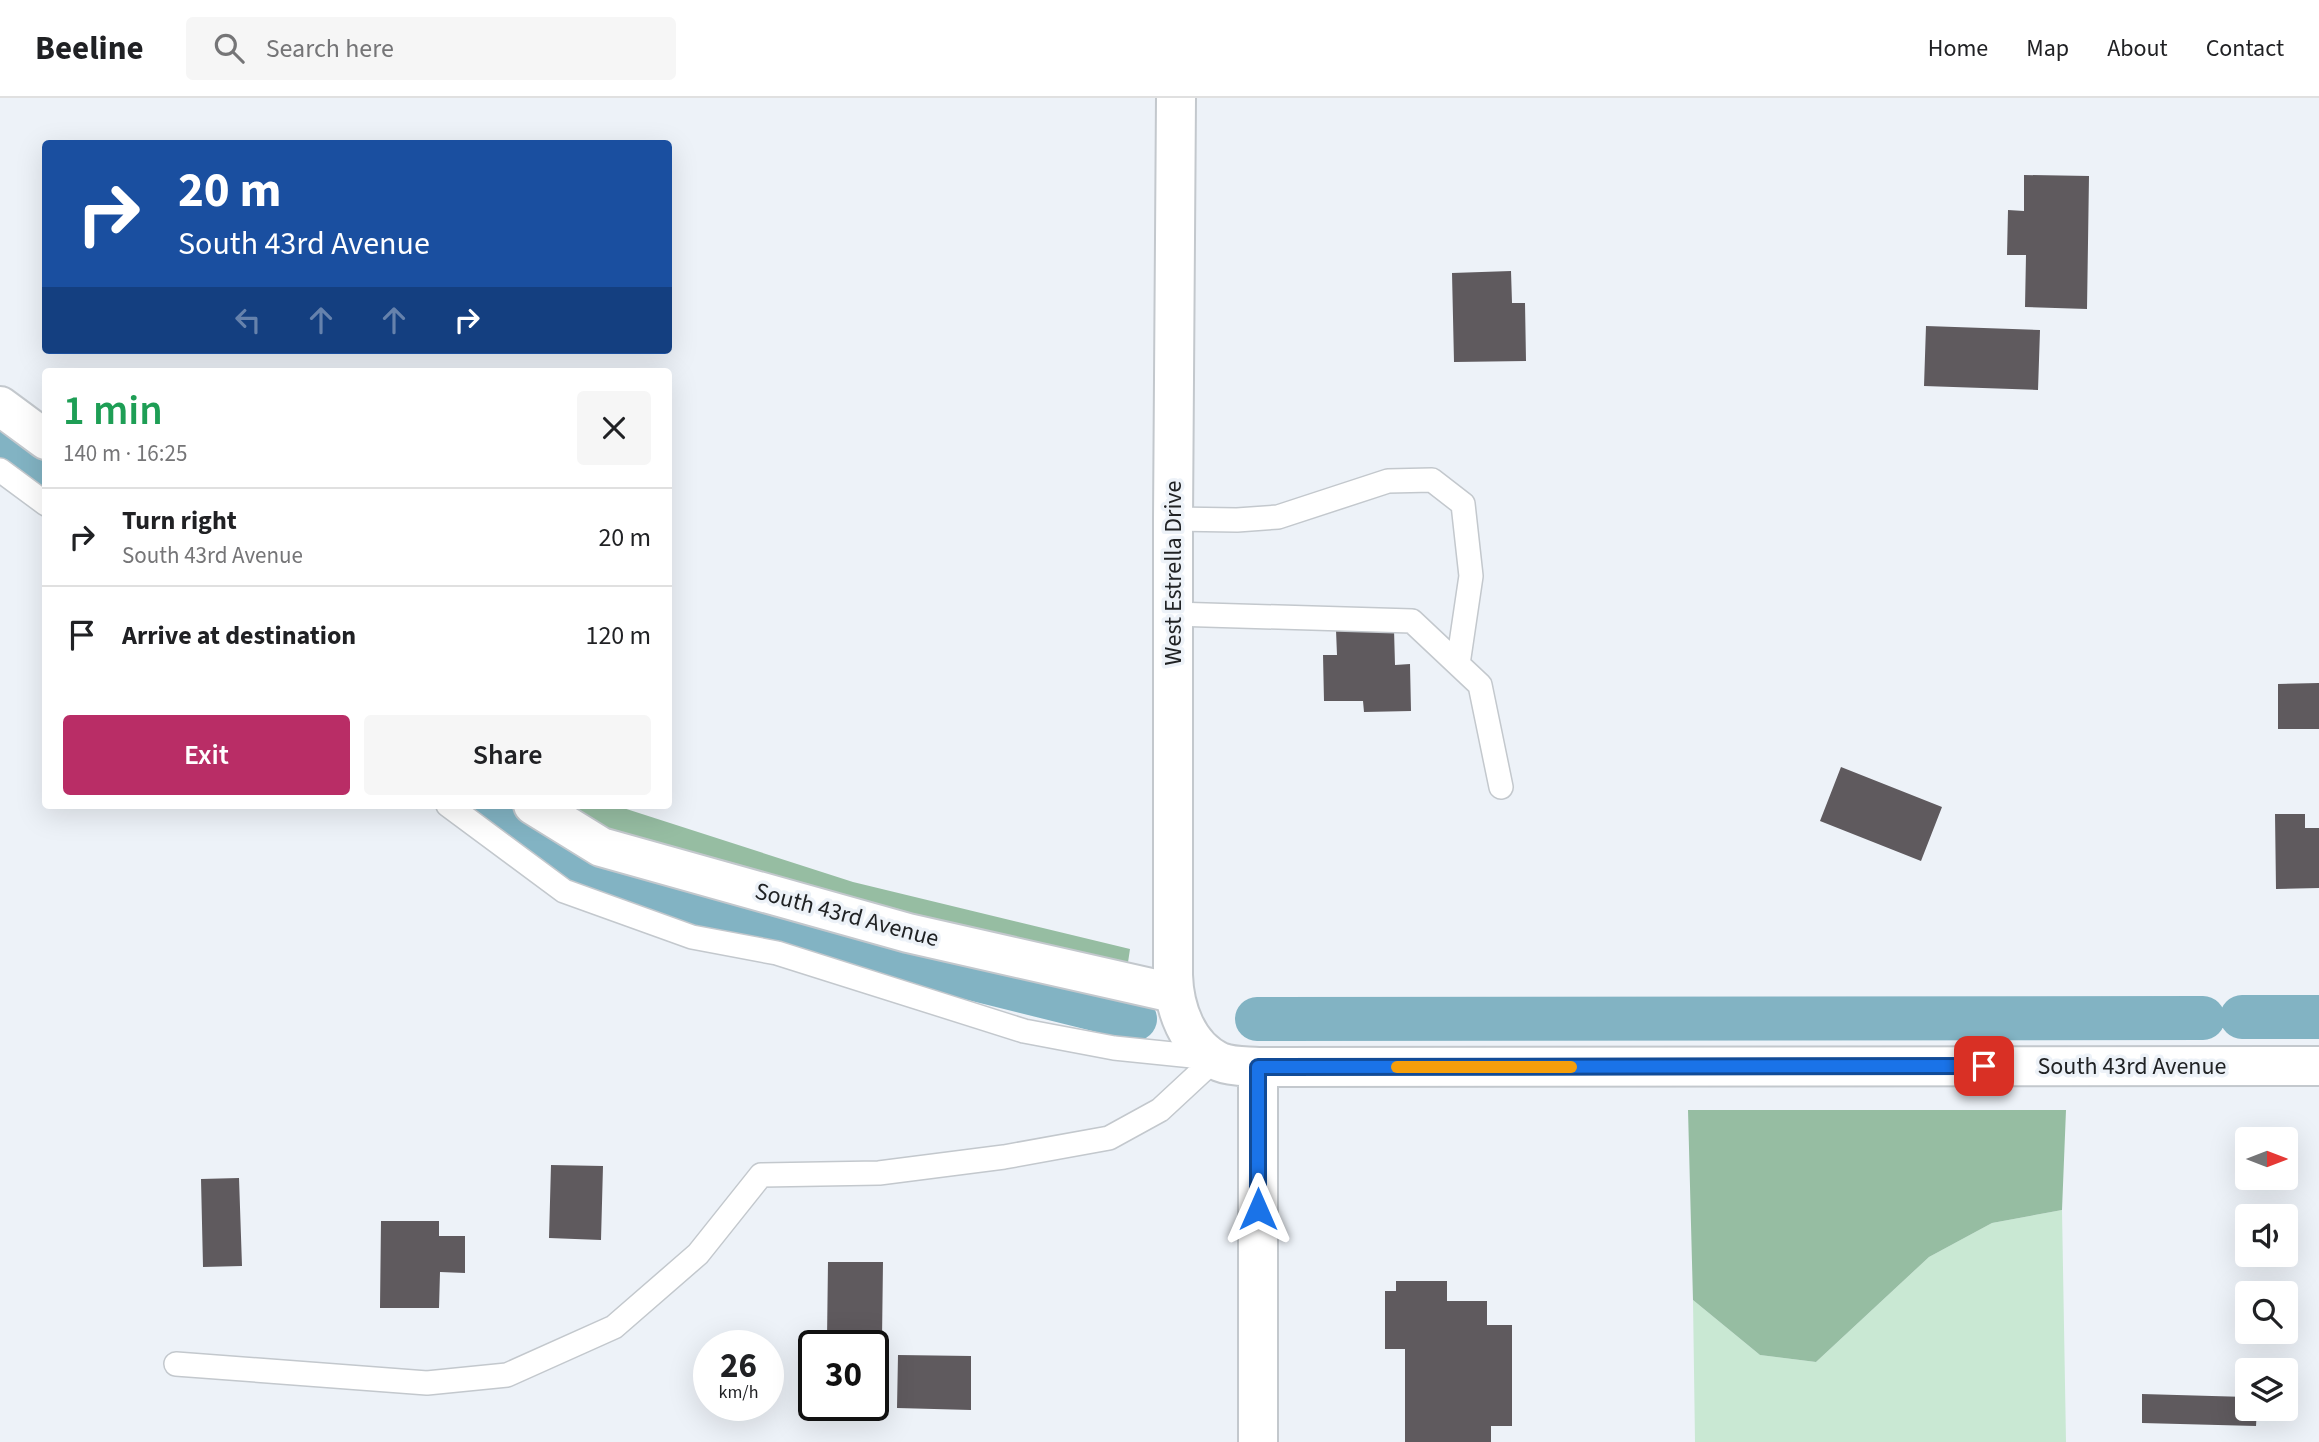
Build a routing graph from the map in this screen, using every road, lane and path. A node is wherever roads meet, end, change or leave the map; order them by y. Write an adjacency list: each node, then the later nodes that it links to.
1 (1177, 98): 6 (street, West Estrella Drive)
2 (0, 406): 3 (street)
3 (42, 437)
4 (0, 470): 5 (lane)
5 (42, 501)
6 (1173, 519): 7 (street, West Estrella Drive); 8 (lane)
7 (1173, 614): 8 (lane); 12 (street, West Estrella Drive)
8 (1458, 664): 9 (lane)
9 (1501, 787)
10 (453, 809): 13 (lane)
11 (539, 809): 12 (street, South 43rd Avenue)
12 (1173, 993): 13 (street, West Estrella Drive)
13 (1205, 1051): 15 (street, South 43rd Avenue); 16 (lane)
14 (2319, 1066): 15 (street, South 43rd Avenue)
15 (1258, 1067): 17 (street)
16 (176, 1364)
17 (1258, 1442)

